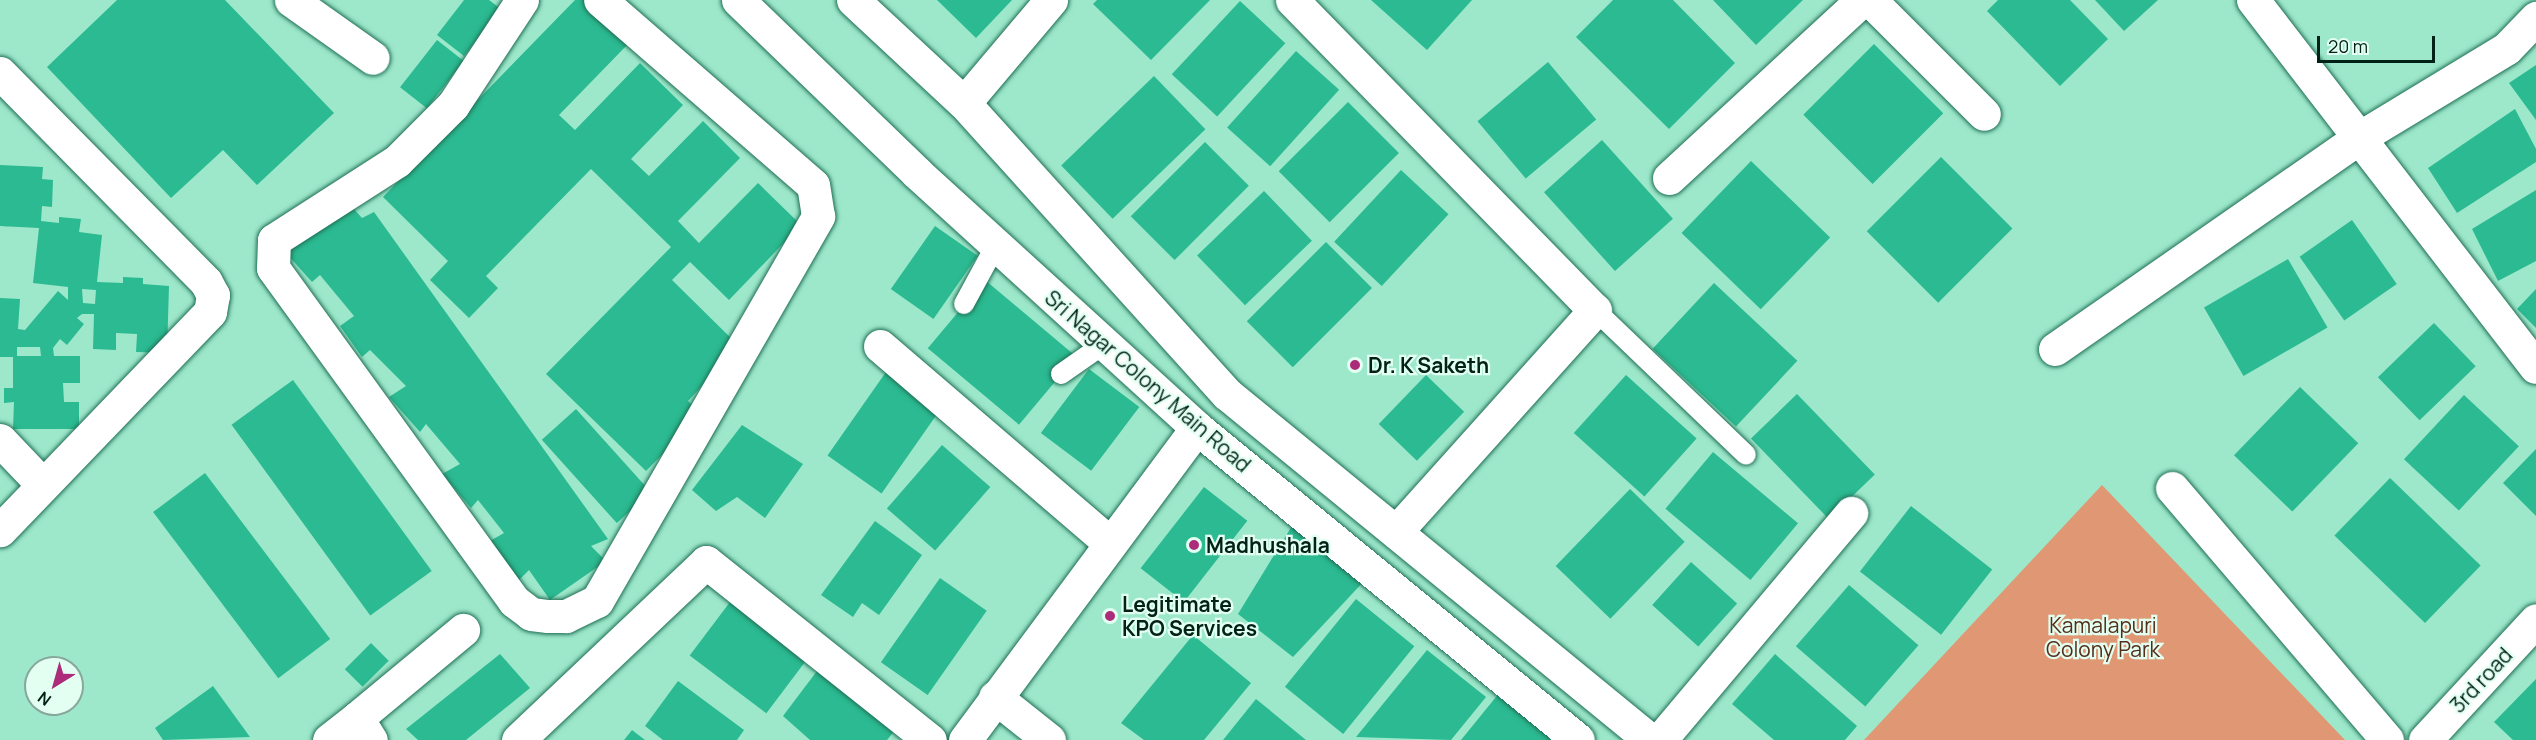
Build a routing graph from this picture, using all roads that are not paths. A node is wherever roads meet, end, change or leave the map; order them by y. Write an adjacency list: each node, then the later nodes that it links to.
1 (291, 0): 12 (street)
2 (522, 0): 3 (street)
3 (600, 0)
4 (738, 0): 18 (street, Sri Nagar Colony Main Road)
5 (853, 0): 14 (street, Sri Nagar Colony Main Road)
6 (1051, 0): 14 (street)
7 (1292, 0): 20 (street)
8 (1862, 0): 17 (street)
9 (1870, 0): 15 (street)
10 (2253, 0): 16 (street)
11 (2536, 18): 16 (street)
12 (373, 58)
13 (0, 73): 29 (street)
14 (964, 103): 33 (street, Sri Nagar Colony Main Road)
15 (1984, 114)
16 (2357, 139): 23 (street); 24 (street)
17 (1669, 178)
18 (996, 245): 19 (lane); 21 (street, Sri Nagar Colony Main Road)
19 (964, 304)
20 (1595, 310): 28 (lane); 33 (street)
21 (1104, 344): 25 (lane); 26 (street, Sri Nagar Colony Main Road)
22 (880, 346): 34 (street)
23 (2055, 350)
24 (2536, 367)
25 (1060, 374)
26 (1197, 428): 34 (street); 44 (street, Sri Nagar Colony Main Road)
27 (0, 440): 29 (street)
28 (1746, 455)
29 (43, 485): 32 (street)
30 (2172, 488): 47 (street)
31 (1851, 513): 46 (street)
32 (0, 530)
33 (1396, 532): 45 (street, Sri Nagar Colony Main Road)
34 (1110, 543): 37 (street)
35 (2536, 620): 48 (street, 3rd road)
36 (463, 630): 38 (street)
37 (995, 697): 42 (street); 43 (street)
38 (364, 729): 39 (street)
39 (329, 740)
40 (518, 740): 41 (street)
41 (930, 740)
42 (965, 740)
43 (1049, 740)
44 (1578, 740)
45 (1650, 740)
46 (1660, 740)
47 (2388, 740)
48 (2425, 740)

